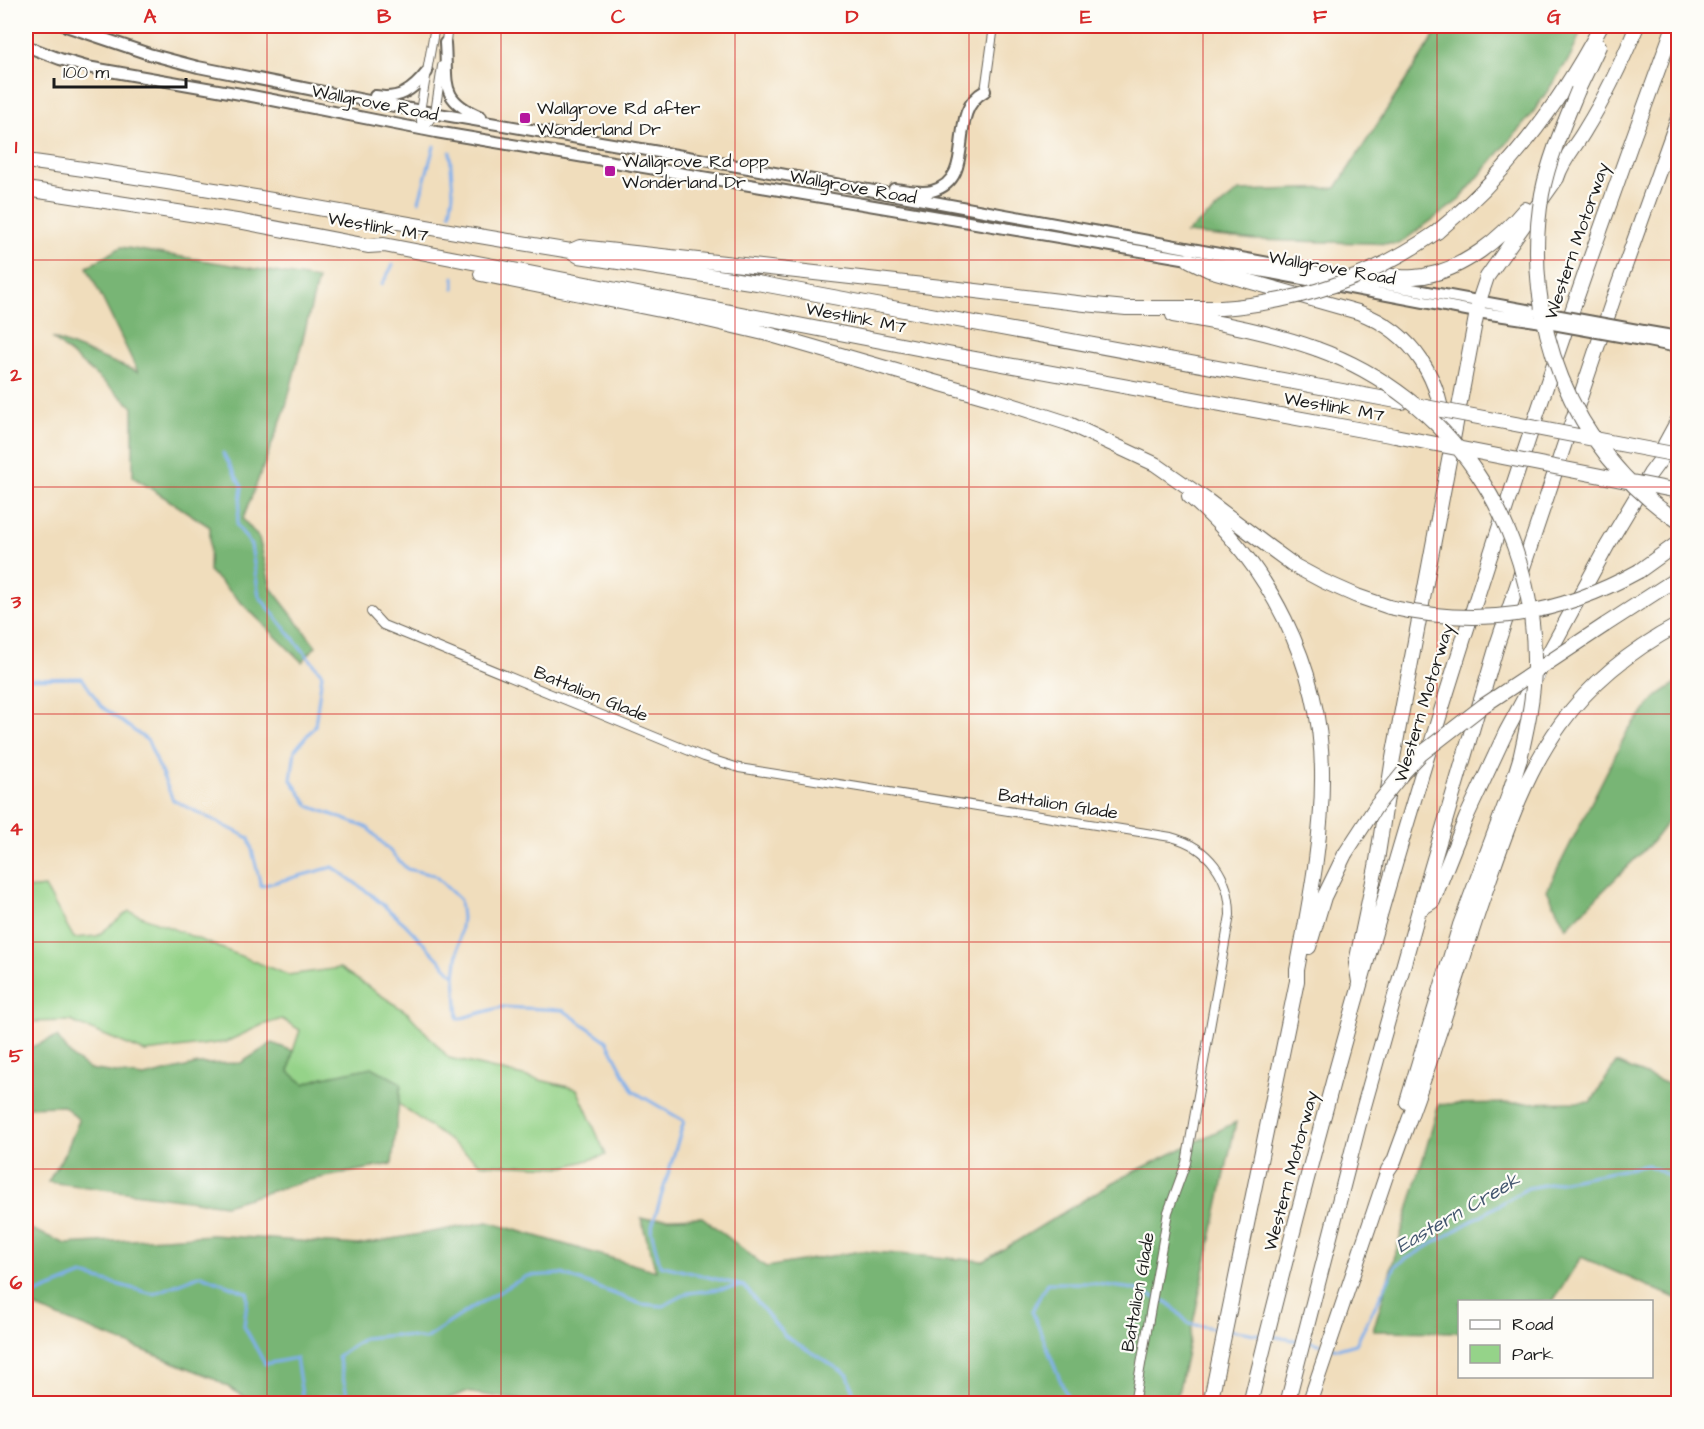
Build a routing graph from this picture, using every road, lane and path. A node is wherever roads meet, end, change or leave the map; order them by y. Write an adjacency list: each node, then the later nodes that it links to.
1 (66, 26): 12 (main road, Wallgrove Road)
2 (435, 26): 11 (street)
3 (448, 26): 9 (street)
4 (994, 26): 13 (street)
5 (1600, 26): 30 (highway, bridge)
6 (1609, 26): 41 (highway, bridge)
7 (1638, 26): 20 (highway)
8 (1674, 26): 48 (highway, Western Motorway)
9 (445, 43): 15 (street); 17 (main road)
10 (26, 45): 18 (main road, Wallgrove Road)
11 (427, 72): 12 (main road); 14 (street)
12 (309, 89): 14 (main road, Wallgrove Road)
13 (985, 91): 22 (main road)
14 (420, 111): 15 (main road, Wallgrove Road); 18 (street)
15 (435, 113): 17 (main road, Wallgrove Road); 18 (street)
16 (1678, 118): 46 (highway)
17 (497, 124): 21 (main road, Wallgrove Road)
18 (422, 130): 24 (main road, Wallgrove Road)
19 (26, 161): 26 (highway, Westlink M7)
20 (1559, 170): 28 (highway); 29 (highway)
21 (795, 177): 22 (main road, Wallgrove Road); 24 (main road)
22 (831, 184): 28 (main road, Wallgrove Road)
23 (26, 189): 25 (highway, Westlink M7)
24 (792, 193): 27 (main road, Wallgrove Road)
25 (368, 246): 37 (highway); 40 (highway, Westlink M7, bridge)
26 (571, 251): 30 (highway); 36 (highway, Westlink M7, bridge)
27 (1189, 260): 29 (main road, Wallgrove Road); 38 (highway)
28 (1374, 282): 29 (main road, Wallgrove Road)
29 (1478, 307): 31 (main road, Wallgrove Road, bridge); 38 (highway)
30 (1126, 308): 49 (highway, bridge)
31 (1642, 335): 32 (main road, Wallgrove Road); 33 (main road, Wallgrove Road)
32 (1678, 337)
33 (1678, 347)
34 (1678, 420): 39 (highway)
35 (1678, 436): 39 (highway)
36 (1678, 455)
37 (1140, 458): 42 (highway, bridge); 47 (highway)
38 (1450, 459): 48 (highway)
39 (1650, 474): 46 (highway)
40 (1678, 491)
41 (1678, 521)
42 (1678, 543)
43 (1678, 578): 47 (highway, bridge)
44 (371, 612): 51 (street, Battalion Glade)
45 (1678, 625): 49 (highway)
46 (1419, 910): 54 (highway)
47 (1298, 981): 52 (highway)
48 (1360, 987): 53 (highway, Western Motorway)
49 (1388, 1170): 50 (highway)
50 (1309, 1403)
51 (1134, 1404)
52 (1210, 1404)
53 (1250, 1404)
54 (1287, 1404)

